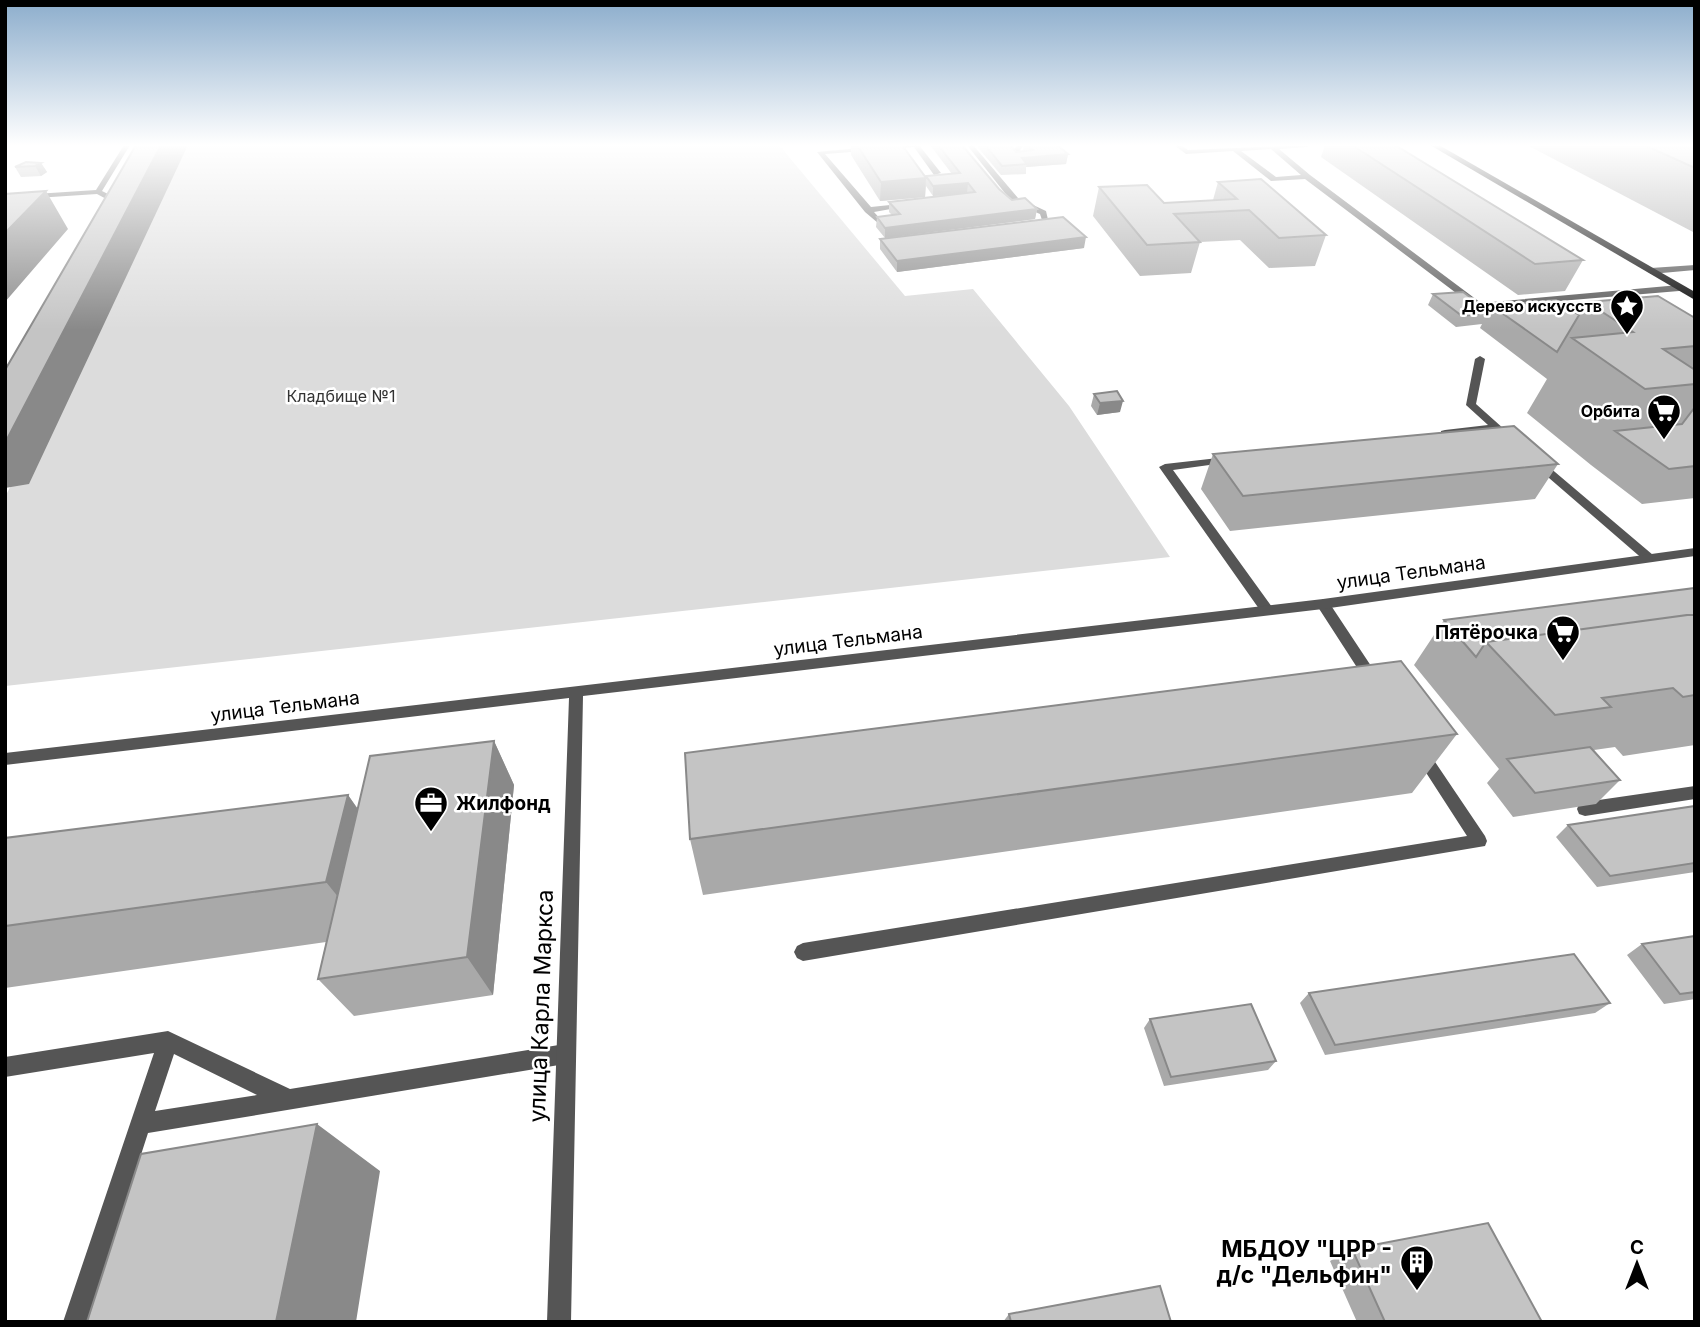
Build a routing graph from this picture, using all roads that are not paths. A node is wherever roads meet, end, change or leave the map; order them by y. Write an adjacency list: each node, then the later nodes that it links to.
1 (114, 207): 8 (street)
2 (865, 207): 7 (street)
3 (896, 207): 7 (street)
4 (1030, 207): 10 (street)
5 (1347, 207): 13 (street)
6 (1541, 207): 12 (main road)
7 (868, 210): 9 (street)
8 (109, 214)
9 (878, 221)
10 (1021, 226)
11 (1695, 267): 12 (street)
12 (1651, 271): 13 (main road)
13 (1679, 288): 14 (main road)
14 (1695, 297)
15 (1480, 359): 16 (street)
16 (1496, 426): 17 (street); 18 (street)
17 (1427, 435)
18 (1506, 435)
19 (1527, 453): 22 (street)
20 (1234, 459): 24 (street)
21 (1695, 552): 22 (street, улица Тельмана)
22 (1649, 558): 23 (street, улица Тельмана)
23 (1323, 604): 24 (street, улица Тельмана); 26 (street)
24 (1267, 610): 25 (street, улица Тельмана)
25 (576, 692): 28 (street, улица Тельмана); 33 (street, улица Карла Маркса)
26 (1382, 694)
27 (1412, 739): 31 (street)
28 (5, 759)
29 (1695, 792): 30 (street)
30 (1585, 809)
31 (803, 952)
32 (168, 1041): 34 (street); 35 (street); 36 (street)
33 (565, 1054): 35 (street); 38 (street, улица Карла Маркса)
34 (5, 1067)
35 (288, 1099): 36 (street)
36 (141, 1124): 37 (street)
37 (75, 1322)
38 (559, 1322)

